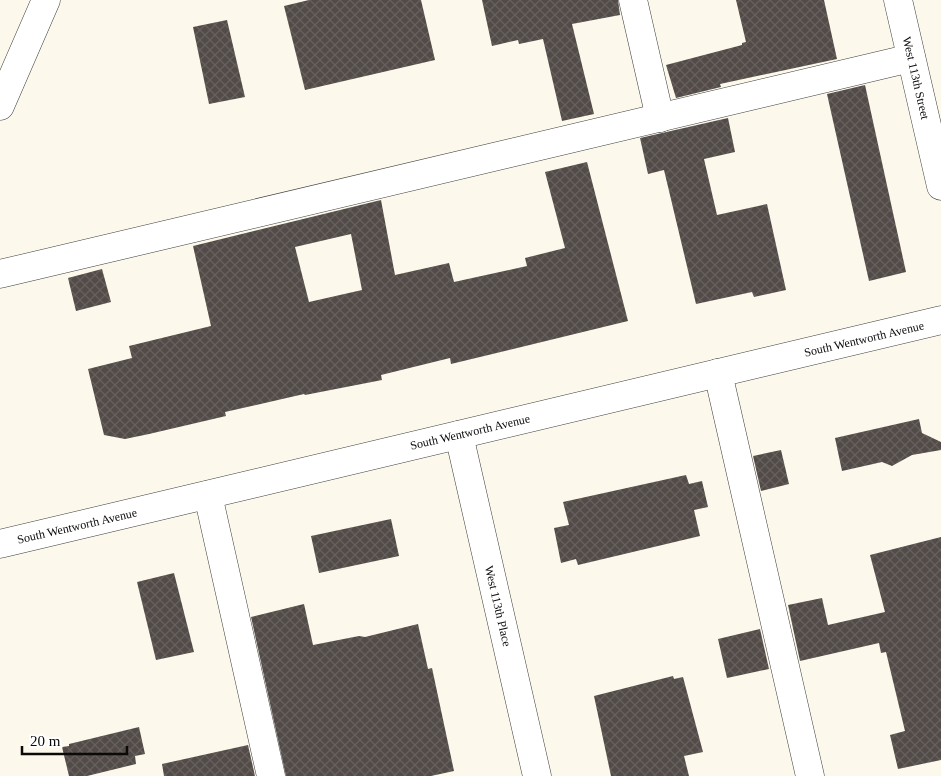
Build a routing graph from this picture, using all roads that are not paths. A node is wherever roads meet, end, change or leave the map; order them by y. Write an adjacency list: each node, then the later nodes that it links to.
1 (46, 0): 5 (street)
2 (633, 0): 6 (street)
3 (898, 0): 4 (street, West 113th Street)
4 (911, 58): 6 (street); 7 (street, West 113th Street)
5 (0, 106)
6 (660, 118): 8 (street)
7 (941, 186)
8 (0, 274)
9 (941, 320): 10 (street, South Wentworth Avenue)
10 (718, 374): 11 (street, South Wentworth Avenue); 16 (street)
11 (459, 435): 12 (street, South Wentworth Avenue); 15 (street, West 113th Place)
12 (208, 495): 13 (street, South Wentworth Avenue); 14 (street)
13 (0, 544)
14 (271, 776)
15 (537, 776)
16 (810, 776)

